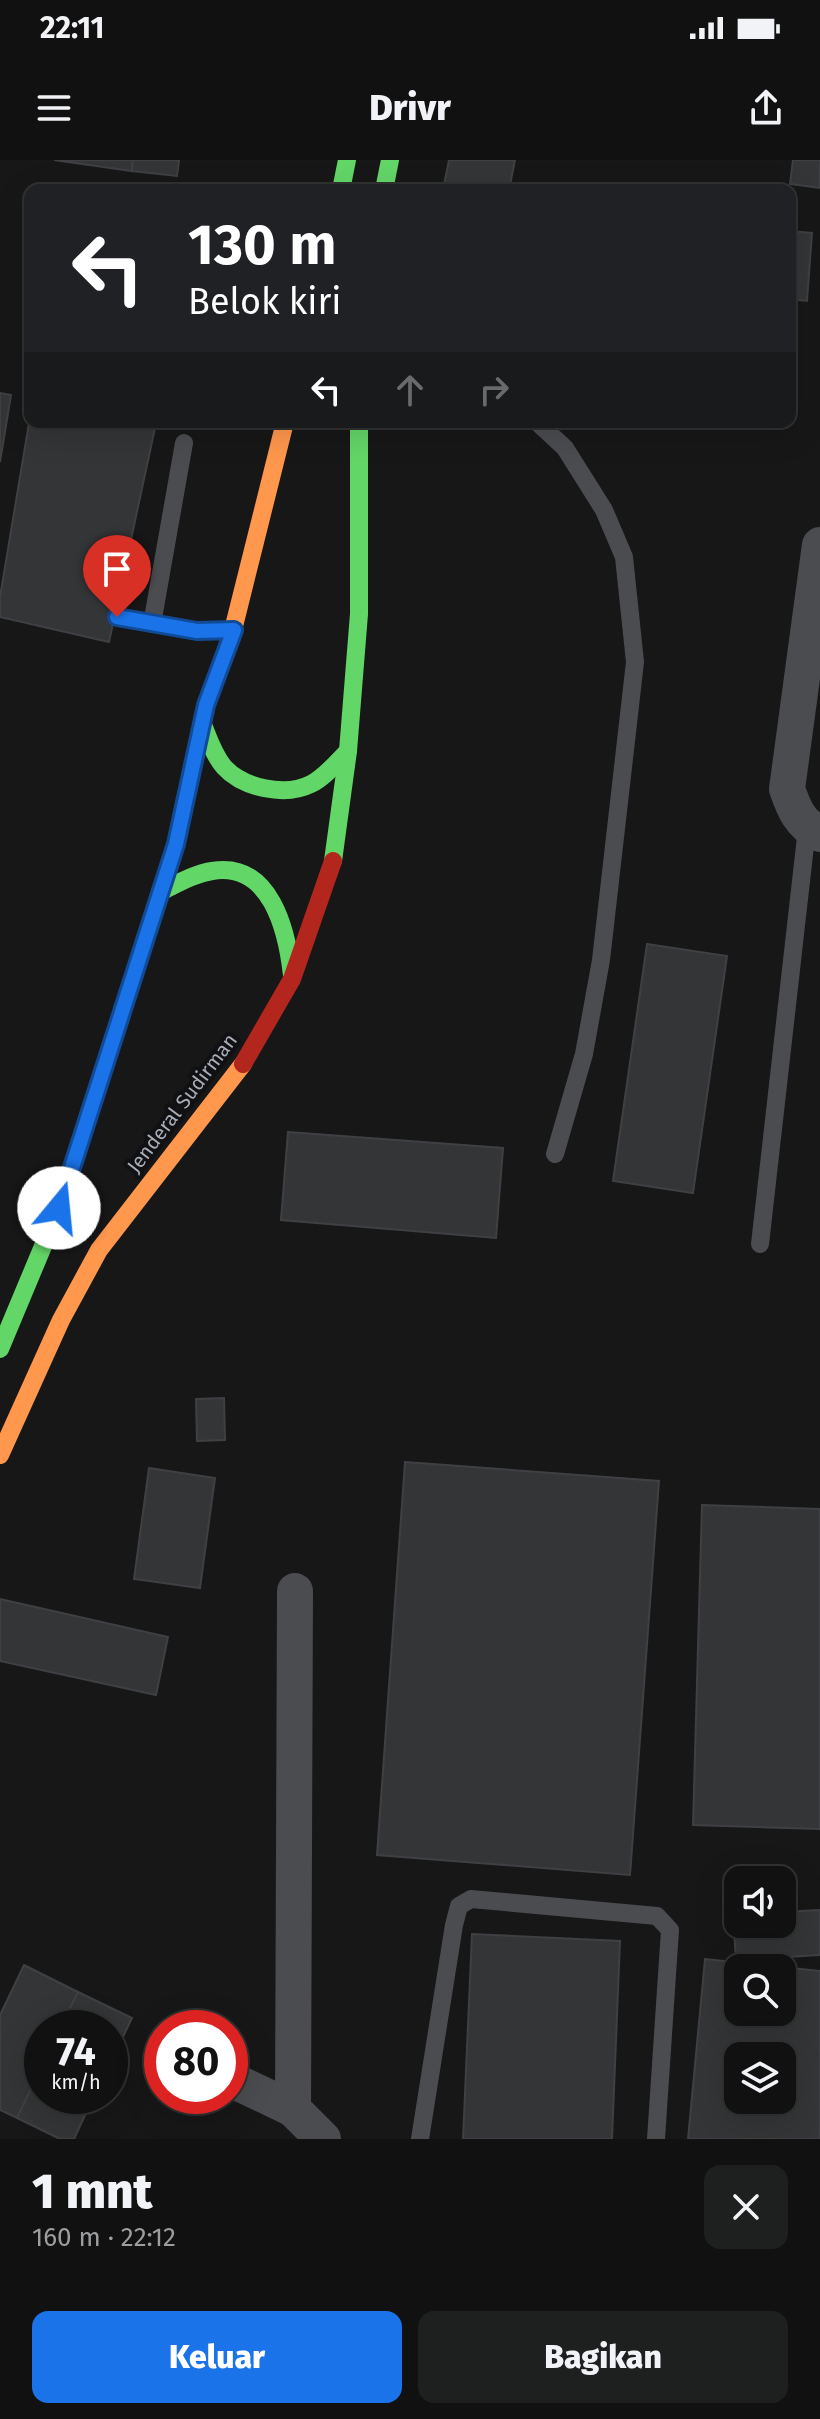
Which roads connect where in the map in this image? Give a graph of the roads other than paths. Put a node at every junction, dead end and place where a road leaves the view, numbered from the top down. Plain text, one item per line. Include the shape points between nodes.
1 (347, 160) edge
2 (390, 160) edge
3 (342, 184) edge
4 (385, 184) edge
5 (284, 428) edge
6 (359, 428) edge
7 (543, 428) edge
8 (184, 443) dead end
9 (820, 545) edge
10 (117, 617) dead end
11 (152, 624) junction
12 (234, 630) junction
13 (202, 722) junction
14 (348, 751) junction
15 (813, 831) edge
16 (160, 892) junction
17 (292, 979) junction
18 (555, 1154) dead end
19 (760, 1244) dead end
20 (6, 1321) edge
21 (0, 1349) edge
22 (0, 1455) edge
23 (295, 1591) dead end
24 (248, 2088) edge
25 (293, 2109) junction
26 (323, 2139) edge
27 (420, 2139) edge
28 (656, 2139) edge

1 - 3 highway
2 - 4 highway
5 - 12 highway
6 - 14 highway, Jenderal Sudirman via 359,614
7 - 18 lane via 565,448 604,510 624,557 635,662 601,960 584,1054
8 - 11 lane
9 - 15 street via 787,789 794,810
10 - 11 lane
11 - 12 lane
12 - 13 highway
13 - 14 highway via 228,771 279,789 309,785
13 - 16 highway via 176,844
14 - 17 highway, Jenderal Sudirman via 333,861
15 - 19 lane
16 - 17 highway via 195,874 219,869 247,875 276,907
16 - 20 highway via 59,1208
17 - 22 highway, Jenderal Sudirman via 236,1076 99,1250
20 - 21 highway
23 - 25 street
24 - 25 street
25 - 26 street
27 - 28 lane via 454,1925 459,1906 471,1899 618,1911 664,1921 670,1930

